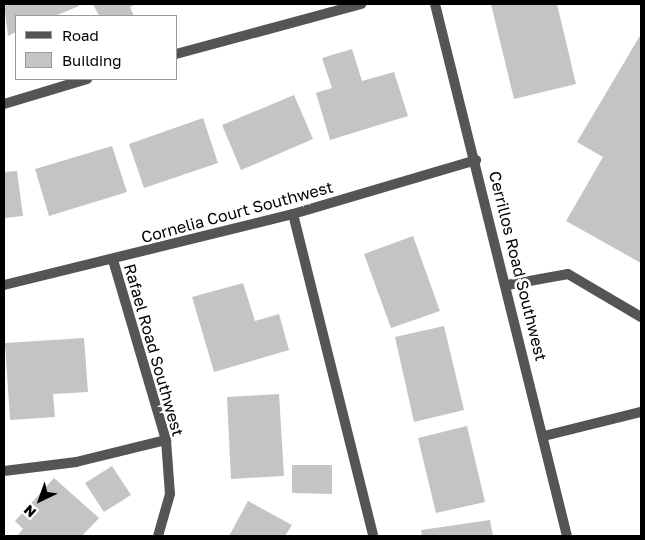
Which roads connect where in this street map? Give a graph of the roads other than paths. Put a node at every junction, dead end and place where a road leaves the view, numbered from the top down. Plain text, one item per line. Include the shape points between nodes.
1 (360, 4) edge
2 (435, 4) edge
3 (178, 53) edge
4 (84, 80) edge
5 (4, 104) edge
6 (476, 160) junction
7 (293, 214) junction
8 (113, 260) junction
9 (4, 285) edge
10 (507, 285) junction
11 (641, 317) edge
12 (641, 412) edge
13 (544, 436) junction
14 (166, 440) junction
15 (4, 471) edge
16 (158, 536) edge
17 (373, 536) edge
18 (567, 536) edge

1 - 3 street
2 - 6 street, Cerrillos Road Southwest
4 - 5 street
6 - 7 street, Cornelia Court Southwest
6 - 10 street, Cerrillos Road Southwest
7 - 8 street, Cornelia Court Southwest
7 - 17 street
8 - 9 street, Cornelia Court Southwest
8 - 14 street, Rafael Road Southwest
10 - 11 street via 568,274
10 - 13 street, Cerrillos Road Southwest
12 - 13 street
13 - 18 street, Cerrillos Road Southwest
14 - 15 street via 76,462
14 - 16 street, Rafael Road Southwest via 170,494

